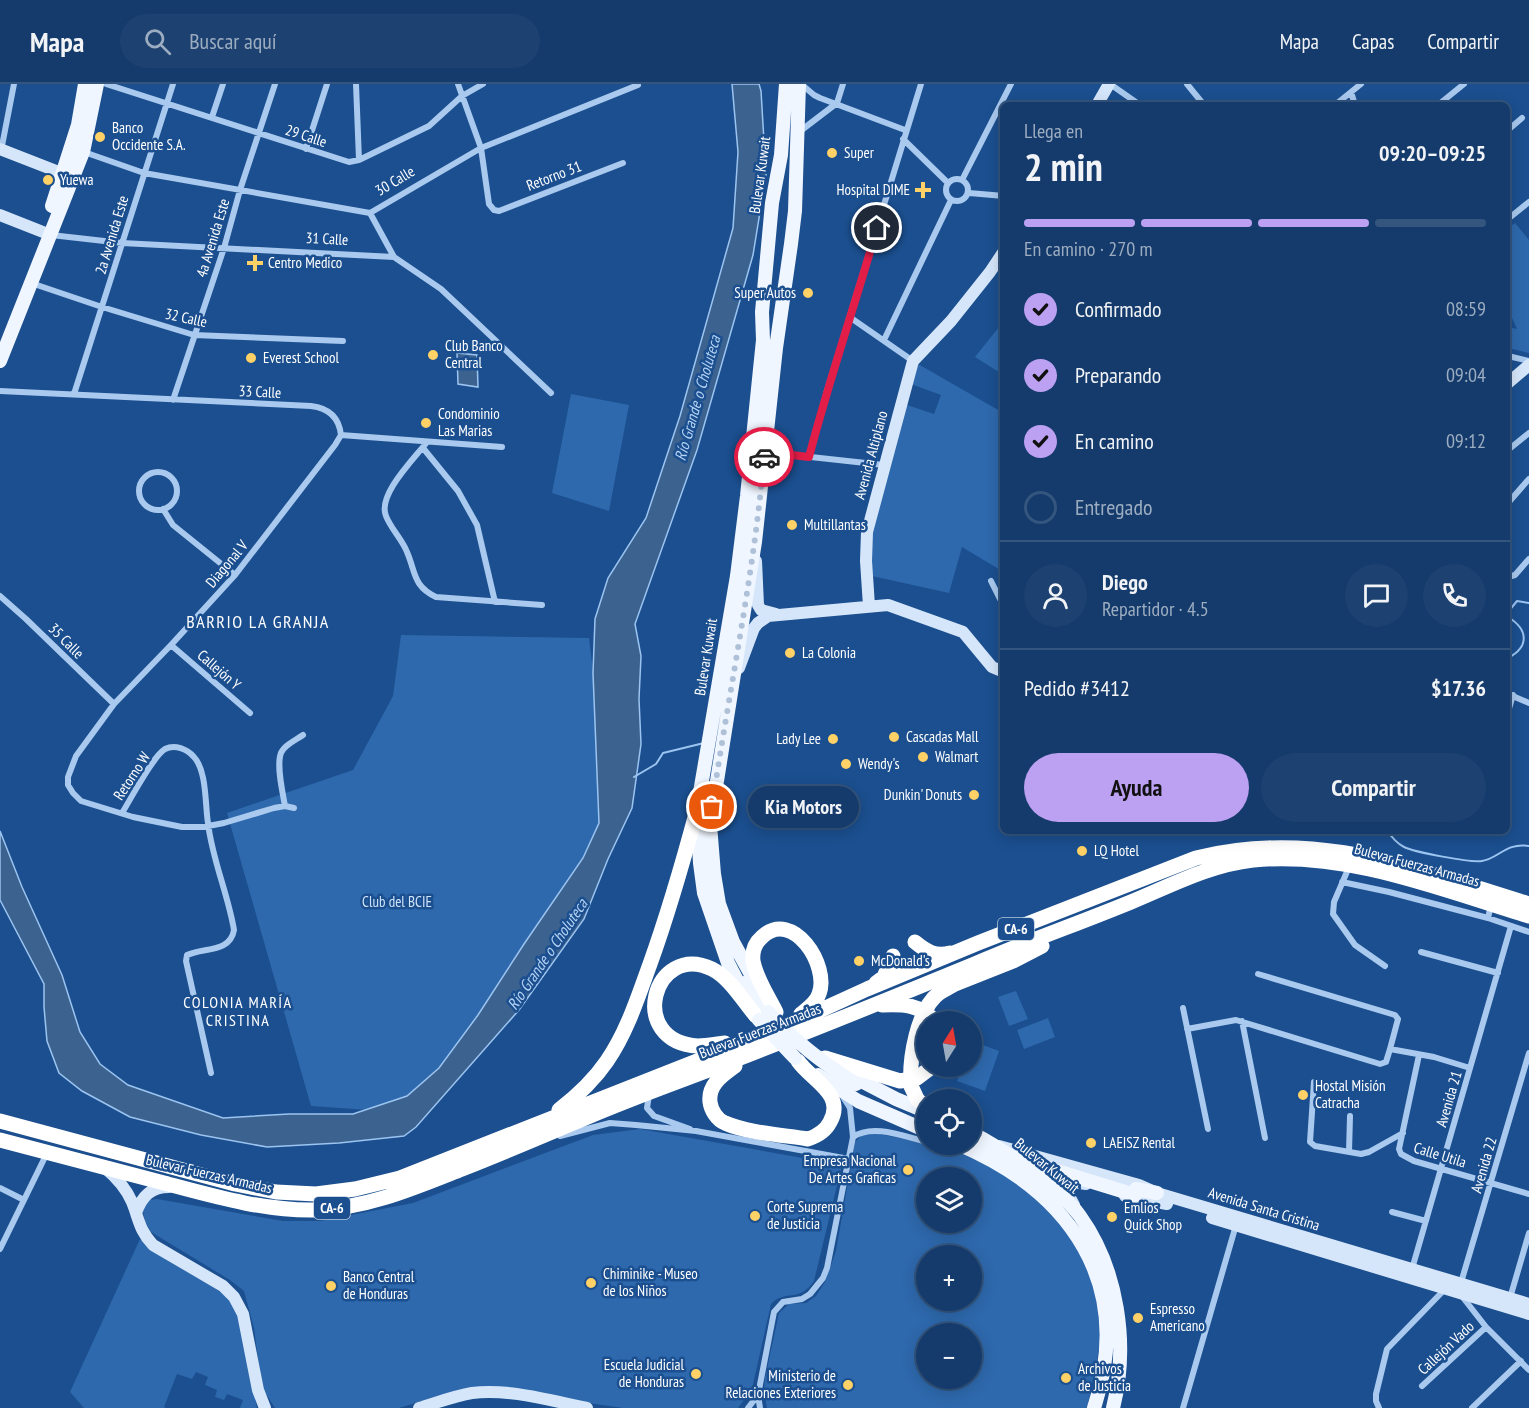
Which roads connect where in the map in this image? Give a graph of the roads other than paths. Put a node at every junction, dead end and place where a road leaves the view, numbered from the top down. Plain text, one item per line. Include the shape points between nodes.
1 (14, 84) edge
2 (86, 84) edge
3 (97, 84) edge
4 (106, 84) edge
5 (173, 84) edge
6 (223, 84) edge
7 (275, 84) edge
8 (327, 84) edge
9 (356, 84) edge
10 (458, 84) edge
11 (483, 84) edge
12 (786, 84) edge
13 (800, 84) edge
14 (843, 84) edge
15 (921, 84) edge
16 (1011, 84) edge
17 (1109, 84) edge
18 (1187, 84) edge
19 (1361, 84) edge
20 (1464, 84) edge
21 (638, 85) edge
22 (1351, 92) junction
23 (462, 96) junction
24 (1002, 102) edge
25 (1099, 102) edge
26 (1136, 102) edge
27 (1202, 102) edge
28 (1339, 102) edge
29 (1354, 102) edge
30 (1442, 102) edge
31 (166, 104) junction
32 (837, 104) junction
33 (1000, 106) edge
34 (212, 117) junction
35 (1522, 118) dead end
36 (1510, 128) edge
37 (905, 130) junction
38 (258, 132) junction
39 (798, 132) junction
40 (903, 139) junction
41 (481, 148) junction
42 (306, 149) junction
43 (0, 150) edge
44 (83, 152) junction
45 (781, 155) junction
46 (359, 160) junction
47 (623, 163) dead end
48 (144, 172) junction
49 (795, 173) junction
50 (64, 174) junction
51 (962, 180) junction
52 (948, 183) junction
53 (240, 190) junction
54 (969, 193) junction
55 (1000, 196) edge
56 (951, 200) junction
57 (1529, 202) edge
58 (370, 213) junction
59 (0, 215) edge
60 (1510, 217) edge
61 (47, 234) junction
62 (122, 243) junction
63 (224, 248) junction
64 (394, 257) junction
65 (1000, 257) edge
66 (31, 283) junction
67 (102, 307) junction
68 (851, 318) junction
69 (194, 335) junction
70 (0, 337) edge
71 (763, 340) junction
72 (884, 340) junction
73 (343, 341) dead end
74 (776, 348) junction
75 (1510, 356) edge
76 (0, 361) edge
77 (913, 361) junction
78 (1529, 361) edge
79 (1529, 365) edge
80 (1510, 381) edge
81 (0, 391) edge
82 (551, 393) dead end
83 (74, 394) junction
84 (173, 400) junction
85 (1529, 433) edge
86 (340, 435) junction
87 (425, 445) junction
88 (502, 447) dead end
89 (1510, 448) edge
90 (765, 452) junction
91 (809, 457) junction
92 (884, 465) junction
93 (1529, 479) edge
94 (1510, 501) edge
95 (163, 509) junction
96 (755, 542) junction
97 (1529, 559) edge
98 (235, 575) junction
99 (1510, 576) edge
100 (991, 580) dead end
101 (0, 597) edge
102 (1000, 599) edge
103 (495, 602) junction
104 (542, 605) dead end
105 (869, 606) junction
106 (776, 614) junction
107 (171, 645) junction
108 (1000, 670) edge
109 (734, 681) junction
110 (1510, 695) edge
111 (1529, 703) edge
112 (114, 704) junction
113 (250, 713) dead end
114 (720, 718) junction
115 (303, 735) dead end
116 (713, 756) junction
117 (285, 806) junction
118 (294, 808) dead end
119 (697, 810) junction
120 (122, 813) junction
121 (208, 826) junction
122 (1350, 865) junction
123 (1393, 875) junction
124 (1342, 882) junction
125 (1389, 892) junction
126 (1529, 904) edge
127 (1490, 912) junction
128 (1529, 916) edge
129 (1073, 924) junction
130 (1511, 926) junction
131 (1529, 932) edge
132 (915, 942) dead end
133 (978, 943) junction
134 (1421, 952) dead end
135 (893, 956) dead end
136 (1385, 966) dead end
137 (1498, 973) junction
138 (1258, 974) dead end
139 (867, 989) junction
140 (873, 1006) junction
141 (1183, 1008) dead end
142 (922, 1011) edge
143 (770, 1017) junction
144 (1242, 1021) junction
145 (1187, 1029) junction
146 (757, 1044) junction
147 (1390, 1049) junction
148 (1529, 1053) edge
149 (820, 1054) junction
150 (1419, 1055) junction
151 (796, 1059) junction
152 (1470, 1068) junction
153 (211, 1073) dead end
154 (919, 1077) edge
155 (1314, 1082) dead end
156 (834, 1086) junction
157 (652, 1092) junction
158 (916, 1094) edge
159 (916, 1104) edge
160 (916, 1114) edge
161 (1350, 1116) dead end
162 (547, 1119) junction
163 (0, 1121) edge
164 (916, 1124) edge
165 (916, 1125) edge
166 (1208, 1129) dead end
167 (696, 1131) junction
168 (1403, 1133) junction
169 (853, 1137) junction
170 (1266, 1138) dead end
171 (982, 1139) edge
172 (0, 1140) edge
173 (916, 1140) edge
174 (991, 1144) junction
175 (522, 1145) junction
176 (982, 1148) edge
177 (982, 1151) edge
178 (48, 1152) junction
179 (1349, 1152) junction
180 (849, 1159) junction
181 (104, 1168) junction
182 (1441, 1169) junction
183 (1491, 1183) junction
184 (0, 1188) edge
185 (185, 1189) junction
186 (1529, 1194) edge
187 (1156, 1197) junction
188 (24, 1200) junction
189 (1392, 1212) dead end
190 (136, 1213) junction
191 (1079, 1214) junction
192 (1426, 1221) junction
193 (1236, 1225) junction
194 (1529, 1233) edge
195 (0, 1249) edge
196 (1527, 1249) edge
197 (1411, 1273) junction
198 (1454, 1286) junction
199 (1491, 1297) junction
200 (1510, 1298) junction
201 (1529, 1304) edge
202 (1529, 1314) edge
203 (1480, 1318) junction
204 (1486, 1327) junction
205 (1521, 1361) junction
206 (1529, 1370) edge
207 (1422, 1386) dead end
208 (758, 1395) junction
209 (1103, 1406) edge
210 (265, 1408) edge
211 (419, 1408) edge
212 (587, 1408) edge
213 (748, 1408) edge
214 (760, 1408) edge
215 (1183, 1408) edge
216 (1379, 1408) edge
217 (1472, 1408) edge

1 - 43 street
2 - 50 main road
3 - 44 main road
4 - 31 street, 29 Calle
5 - 31 street, 2a Avenida Este
6 - 34 street
7 - 38 street, 4a Avenida Este
8 - 42 street
9 - 46 street
10 - 23 street
11 - 23 street
12 - 45 main road, Bulevar Kuwait
13 - 32 street via 814,95
13 - 39 main road, Bulevar Kuwait
14 - 32 street
15 - 37 street
16 - 24 street
17 - 25 street
17 - 26 street
18 - 27 street
19 - 22 street
20 - 30 street
21 - 41 street, 30 Calle
22 - 28 street
22 - 29 street
23 - 41 street
23 - 46 street via 429,126
31 - 34 street, 29 Calle
31 - 48 street, 2a Avenida Este
32 - 37 street
32 - 39 street
33 - 51 street
34 - 38 street, 29 Calle
35 - 36 street
37 - 40 street
38 - 42 street, 29 Calle
38 - 53 street, 4a Avenida Este
39 - 49 main road, Bulevar Kuwait
40 - 52 street
40 - 68 street
41 - 47 street, Retorno 31 via 489,204 499,211
41 - 58 street, 30 Calle
42 - 46 street, 29 Calle via 349,162
43 - 50 street
44 - 48 street, 30 Calle
44 - 61 main road
45 - 49 main road via 774,231 777,238 786,236
45 - 71 main road, Bulevar Kuwait via 772,202
48 - 53 street, 30 Calle
48 - 62 street, 2a Avenida Este
49 - 74 main road, Bulevar Kuwait via 792,244
50 - 61 main road
51 - 52 street
51 - 54 street
52 - 56 street via 946,194
53 - 58 street, 30 Calle
53 - 63 street, 4a Avenida Este
54 - 55 street
54 - 56 street via 964,200
56 - 72 street
57 - 60 street
58 - 64 street
59 - 61 street, 31 Calle
61 - 62 street, 31 Calle
61 - 66 main road
61 - 70 main road
62 - 63 street, 31 Calle
62 - 67 street, 2a Avenida Este
63 - 64 street, 31 Calle
63 - 69 street, 4a Avenida Este
64 - 82 street via 441,289
65 - 77 street, Avenida Altiplano via 951,321
66 - 67 street, 32 Calle
66 - 76 main road
67 - 69 street, 32 Calle
67 - 83 street, 2a Avenida Este
68 - 72 street
68 - 91 street
69 - 73 street, 32 Calle
69 - 84 street, 4a Avenida Este
71 - 74 main road via 772,258 778,251 784,256
71 - 114 main road, Bulevar Kuwait
72 - 77 street
74 - 90 main road, Bulevar Kuwait
75 - 78 street
77 - 92 street, Avenida Altiplano
79 - 80 street
81 - 83 street, 33 Calle
83 - 84 street, 33 Calle
84 - 86 street, 33 Calle via 318,407 339,423
85 - 89 street
86 - 87 street
86 - 98 street, Diagonal V
87 - 88 street
87 - 103 street via 477,525
87 - 103 street via 388,491 385,515 400,537 424,591 436,597
90 - 91 street
90 - 96 main road, Bulevar Kuwait
91 - 92 street
92 - 105 street, Avenida Altiplano via 867,532
93 - 94 street
95 - 95 street via 173,503 176,486 164,473 152,473 142,481 139,493 145,505
95 - 98 street via 173,525
96 - 106 street via 758,605 761,610
96 - 109 main road, Bulevar Kuwait
97 - 99 street
98 - 107 street, Diagonal V
100 - 102 street
101 - 112 street, 35 Calle
103 - 104 street
105 - 106 street
105 - 108 street via 888,605 955,627 969,637 992,667
106 - 109 street via 754,628
107 - 112 street, Diagonal V
107 - 113 street, Callejón Y
109 - 114 main road, Bulevar Kuwait
110 - 111 street
112 - 120 street, Diagonal V via 76,756 68,785 81,801
114 - 116 main road, Bulevar Kuwait
115 - 117 street via 281,754
116 - 119 main road, Bulevar Kuwait
116 - 143 main road, Bulevar Kuwait via 711,835 719,904 737,962
117 - 118 street
117 - 121 street
119 - 143 main road, Bulevar Kuwait via 704,893 728,963
119 - 162 highway via 663,927 622,1034 589,1084
120 - 121 street via 182,827
120 - 121 street, Retorno W via 164,750 182,748 195,757 200,768
121 - 153 street via 234,930 229,943 193,952 186,961
122 - 123 highway, Bulevar Fuerzas Armadas / CA-6
122 - 124 street
122 - 129 highway, Bulevar Fuerzas Armadas / CA-6 via 1291,859 1215,867
123 - 125 street
123 - 127 highway, Bulevar Fuerzas Armadas / CA-6
124 - 125 street
124 - 136 street via 1333,914 1355,945
125 - 127 street
126 - 133 highway, Bulevar Fuerzas Armadas / CA-6 via 1359,854 1329,849 1253,847 1196,858
127 - 128 highway, Bulevar Fuerzas Armadas / CA-6
127 - 130 street
129 - 140 highway, Bulevar Fuerzas Armadas / CA-6
129 - 158 highway, bridge via 1056,939 933,998 922,1015 910,1071
130 - 131 street
130 - 137 street, Avenida 21
132 - 133 highway via 939,955
133 - 139 highway, Bulevar Fuerzas Armadas / CA-6
134 - 137 street
135 - 139 highway via 884,978
137 - 152 street, Avenida 21
138 - 147 street via 1395,1015 1398,1019
139 - 143 highway, Bulevar Fuerzas Armadas / CA-6
140 - 142 highway via 911,1006
140 - 146 highway, Bulevar Fuerzas Armadas / CA-6
141 - 145 street
143 - 143 highway via 755,968 754,950 764,935 781,929 804,940 817,962 822,982 817,1000
143 - 146 highway, Bulevar Fuerzas Armadas / CA-6
143 - 146 highway via 721,974 696,964 671,971 656,991 655,1016 669,1036 688,1044
143 - 149 main road, Bulevar Kuwait
143 - 151 main road, Bulevar Kuwait, bridge via 780,1045
143 - 160 main road, bridge via 814,1056 855,1084
144 - 145 street
144 - 147 street via 1380,1064 1386,1062
144 - 170 street
145 - 166 street
146 - 151 highway via 712,1087 711,1108 725,1123 808,1139 823,1132 832,1118 834,1101
146 - 157 highway, Bulevar Fuerzas Armadas / CA-6
146 - 162 highway, Bulevar Fuerzas Armadas / CA-6
147 - 150 street
148 - 183 street, Avenida 22
149 - 154 highway via 900,1081
149 - 159 main road, Bulevar Kuwait via 858,1080
150 - 152 street
150 - 168 street
151 - 156 main road, Bulevar Kuwait
152 - 182 street, Avenida 21
155 - 179 street via 1311,1142
156 - 164 main road
156 - 165 main road, Bulevar Kuwait via 858,1101
156 - 169 street via 850,1108
157 - 167 street via 647,1101 651,1114
157 - 175 highway, Bulevar Fuerzas Armadas / CA-6
161 - 179 street
162 - 163 highway, Bulevar Fuerzas Armadas / CA-6 via 400,1178 316,1194 235,1184
167 - 175 street via 610,1123
167 - 180 street
168 - 179 street via 1369,1152
168 - 182 street, Calle Utila via 1399,1149 1404,1157
169 - 173 street via 870,1130
169 - 180 street
171 - 174 main road, Bulevar Kuwait
172 - 178 highway, Bulevar Fuerzas Armadas / CA-6
174 - 187 street, Avenida Santa Cristina via 1139,1185
174 - 191 main road, Bulevar Kuwait via 1050,1186
175 - 185 highway, Bulevar Fuerzas Armadas / CA-6 via 400,1194 338,1208 273,1208
176 - 187 main road
177 - 209 main road, Bulevar Kuwait via 1044,1197 1087,1253 1103,1299
178 - 181 highway, Bulevar Fuerzas Armadas / CA-6
178 - 188 street
180 - 208 street via 823,1278 810,1294 783,1302 776,1309
181 - 185 highway, Bulevar Fuerzas Armadas / CA-6
181 - 190 street via 124,1187
182 - 183 street, Calle Utila
182 - 192 street, Avenida 21
183 - 186 street, Calle Utila
183 - 198 street, Avenida 22
184 - 188 street
185 - 190 street via 151,1190 144,1195
187 - 191 street, Avenida Santa Cristina via 1136,1200 1071,1182 1066,1190
187 - 193 street, Avenida Santa Cristina
187 - 197 street, Avenida Santa Cristina
188 - 195 street
189 - 192 street
190 - 210 street via 141,1230 153,1245 234,1297 243,1314
191 - 209 main road, Bulevar Kuwait via 1095,1240 1114,1289 1119,1331 1118,1386
192 - 197 street, Avenida 21
193 - 197 street, Avenida Santa Cristina
193 - 215 street
194 - 196 street
196 - 200 street
197 - 198 street, Avenida Santa Cristina
198 - 199 street, Avenida Santa Cristina
198 - 203 street
198 - 216 street via 1387,1349 1376,1394
199 - 200 street, Avenida Santa Cristina
199 - 202 street, Avenida Santa Cristina
199 - 203 street via 1480,1307
200 - 201 street, Avenida Santa Cristina
203 - 204 street
204 - 205 street
204 - 207 street, Callejón Vado
205 - 206 street
205 - 217 street
208 - 213 street
208 - 214 street
211 - 212 street via 482,1392

